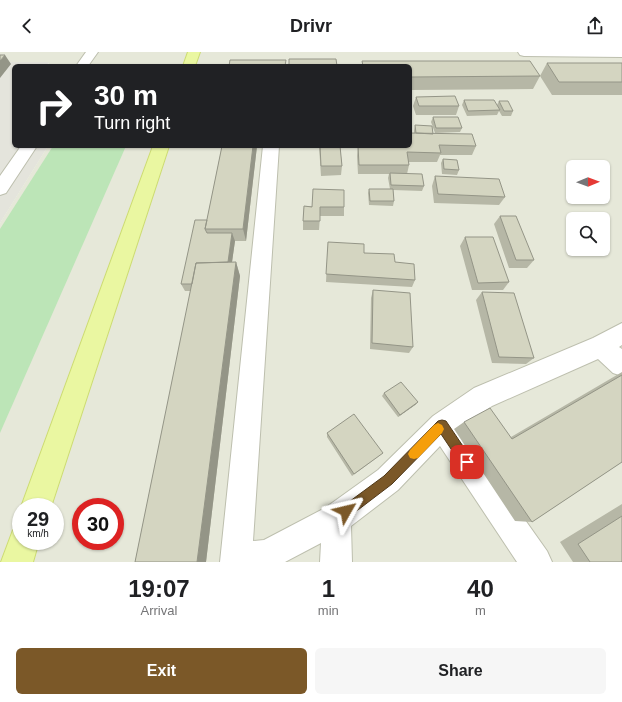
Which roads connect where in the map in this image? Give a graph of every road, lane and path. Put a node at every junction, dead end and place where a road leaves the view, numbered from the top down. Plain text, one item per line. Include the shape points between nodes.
1 (92, 52) edge
2 (194, 52) edge
3 (524, 52) edge
4 (622, 53) edge
5 (83, 64) edge
6 (190, 64) edge
7 (28, 148) edge
8 (160, 148) edge
9 (271, 148) edge
10 (0, 189) edge
11 (622, 333) edge
12 (601, 346) junction
13 (622, 365) edge
14 (442, 425) junction
15 (39, 498) edge
16 (336, 519) junction
17 (21, 550) edge
18 (236, 560) edge
19 (17, 562) edge
20 (336, 562) edge
21 (536, 562) edge

1 - 5 street
2 - 6 main road
3 - 4 street
7 - 10 street
8 - 15 main road
9 - 18 street
11 - 12 street
12 - 13 street
12 - 14 street via 483,396
14 - 16 street via 388,480
14 - 21 street
16 - 18 street via 266,555
16 - 20 street
17 - 19 main road

